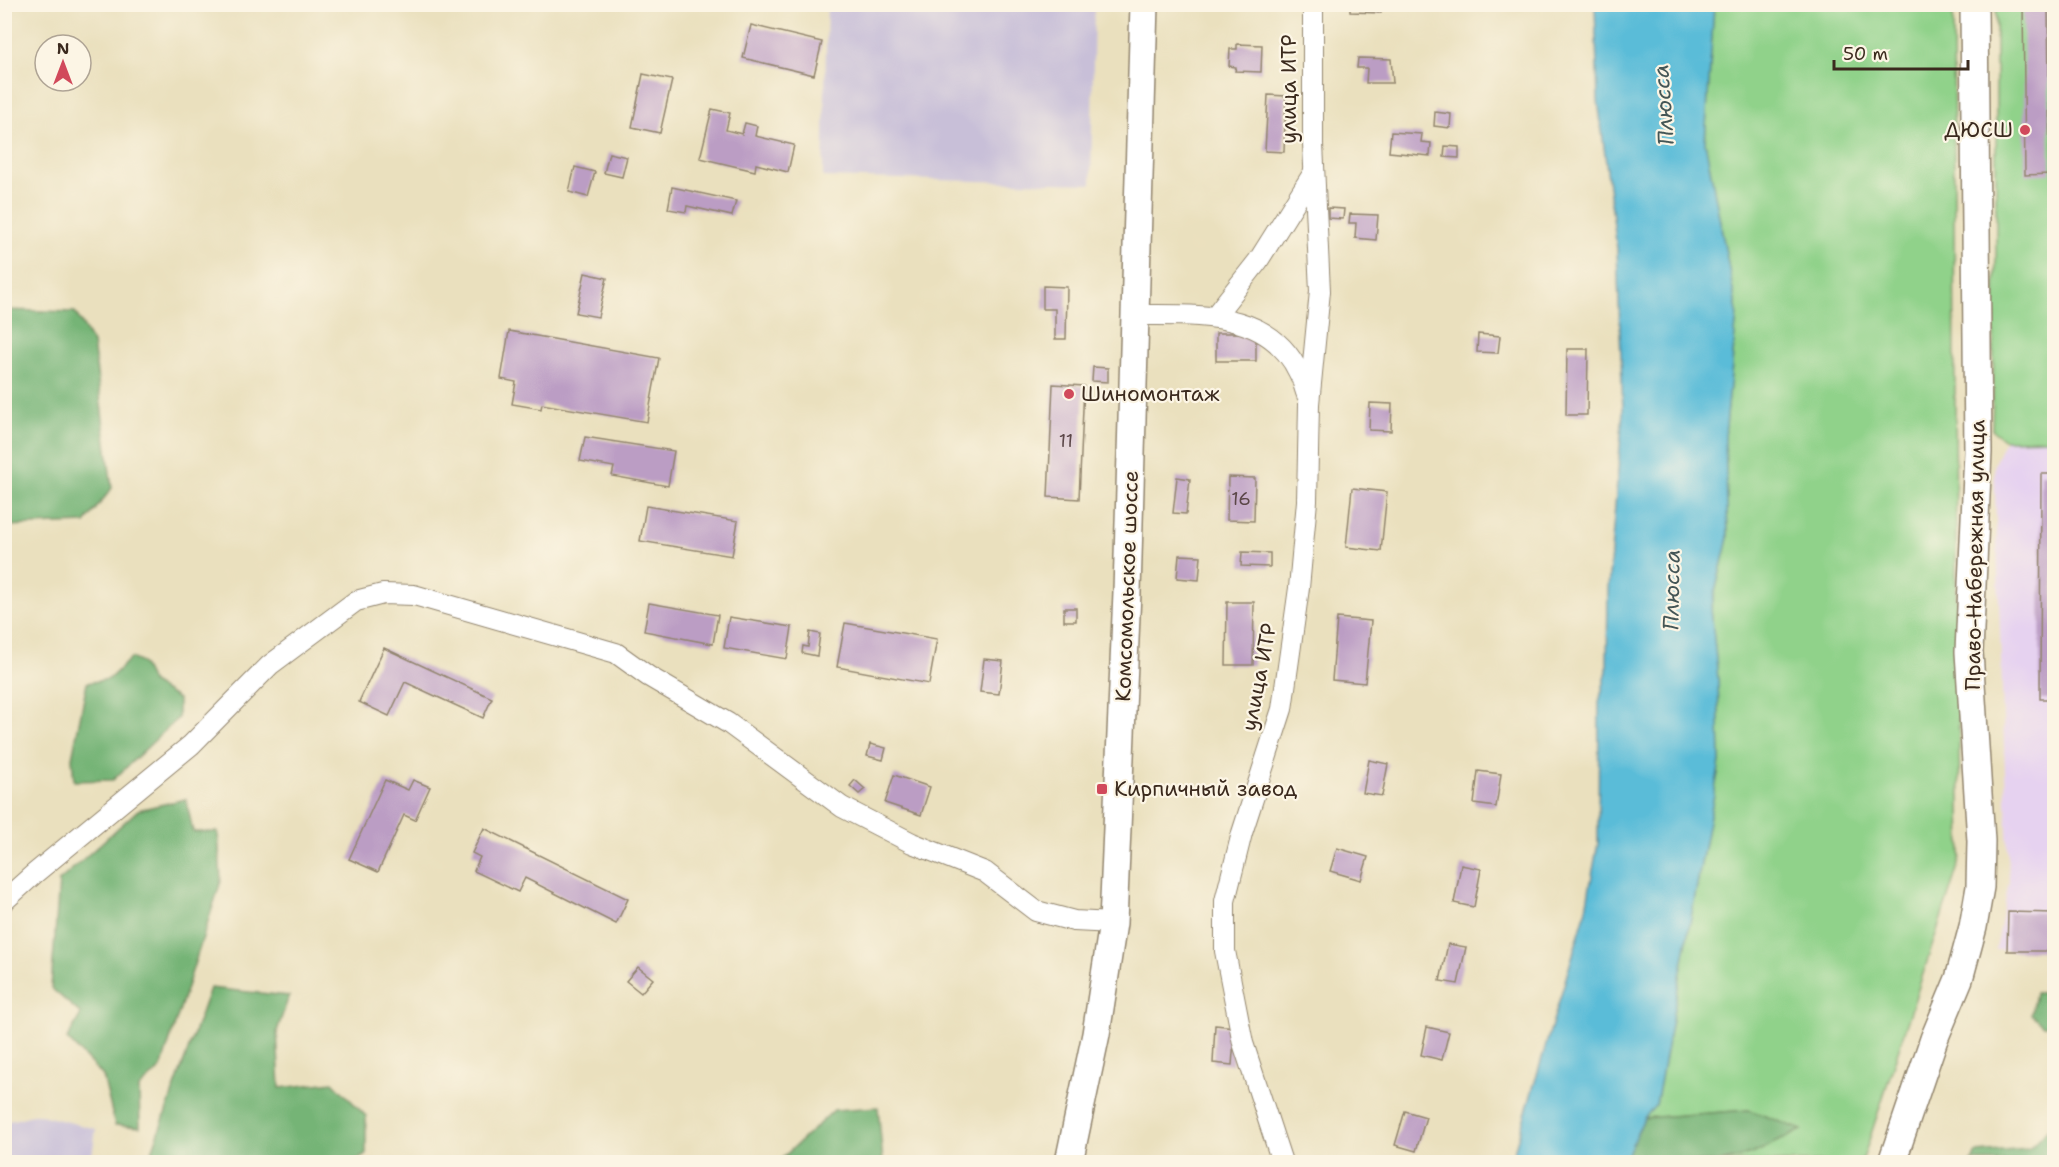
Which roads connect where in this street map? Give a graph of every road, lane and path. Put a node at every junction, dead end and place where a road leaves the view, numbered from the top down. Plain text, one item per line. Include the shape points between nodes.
1 (1144, 4) edge
2 (1313, 4) edge
3 (1974, 4) edge
4 (1314, 172) junction
5 (1136, 315) junction
6 (1211, 317) junction
7 (1309, 404) junction
8 (4, 901) edge
9 (1113, 923) junction
10 (1068, 1162) edge
11 (1282, 1162) edge
12 (1892, 1162) edge

1 - 5 street, Комсомольское шоссе
2 - 4 street, улица ИТР
3 - 12 street, Право-Набережная улица via 1978,452 1969,652 1981,841 1980,887 1959,979
4 - 6 street, улица ИТР via 1258,261
4 - 7 street, улица ИТР via 1320,291
5 - 6 street
5 - 9 street, Комсомольское шоссе
6 - 7 street, улица ИТР via 1239,321 1260,330 1282,348 1299,373
7 - 11 street, улица ИТР via 1307,501 1282,709 1242,833 1225,901 1226,951 1243,1043
8 - 9 street via 191,745 270,665 356,602 383,594 414,595 616,653 728,723 842,807 912,843 986,872 1036,911 1074,921
9 - 10 street, Комсомольское шоссе via 1096,1034

